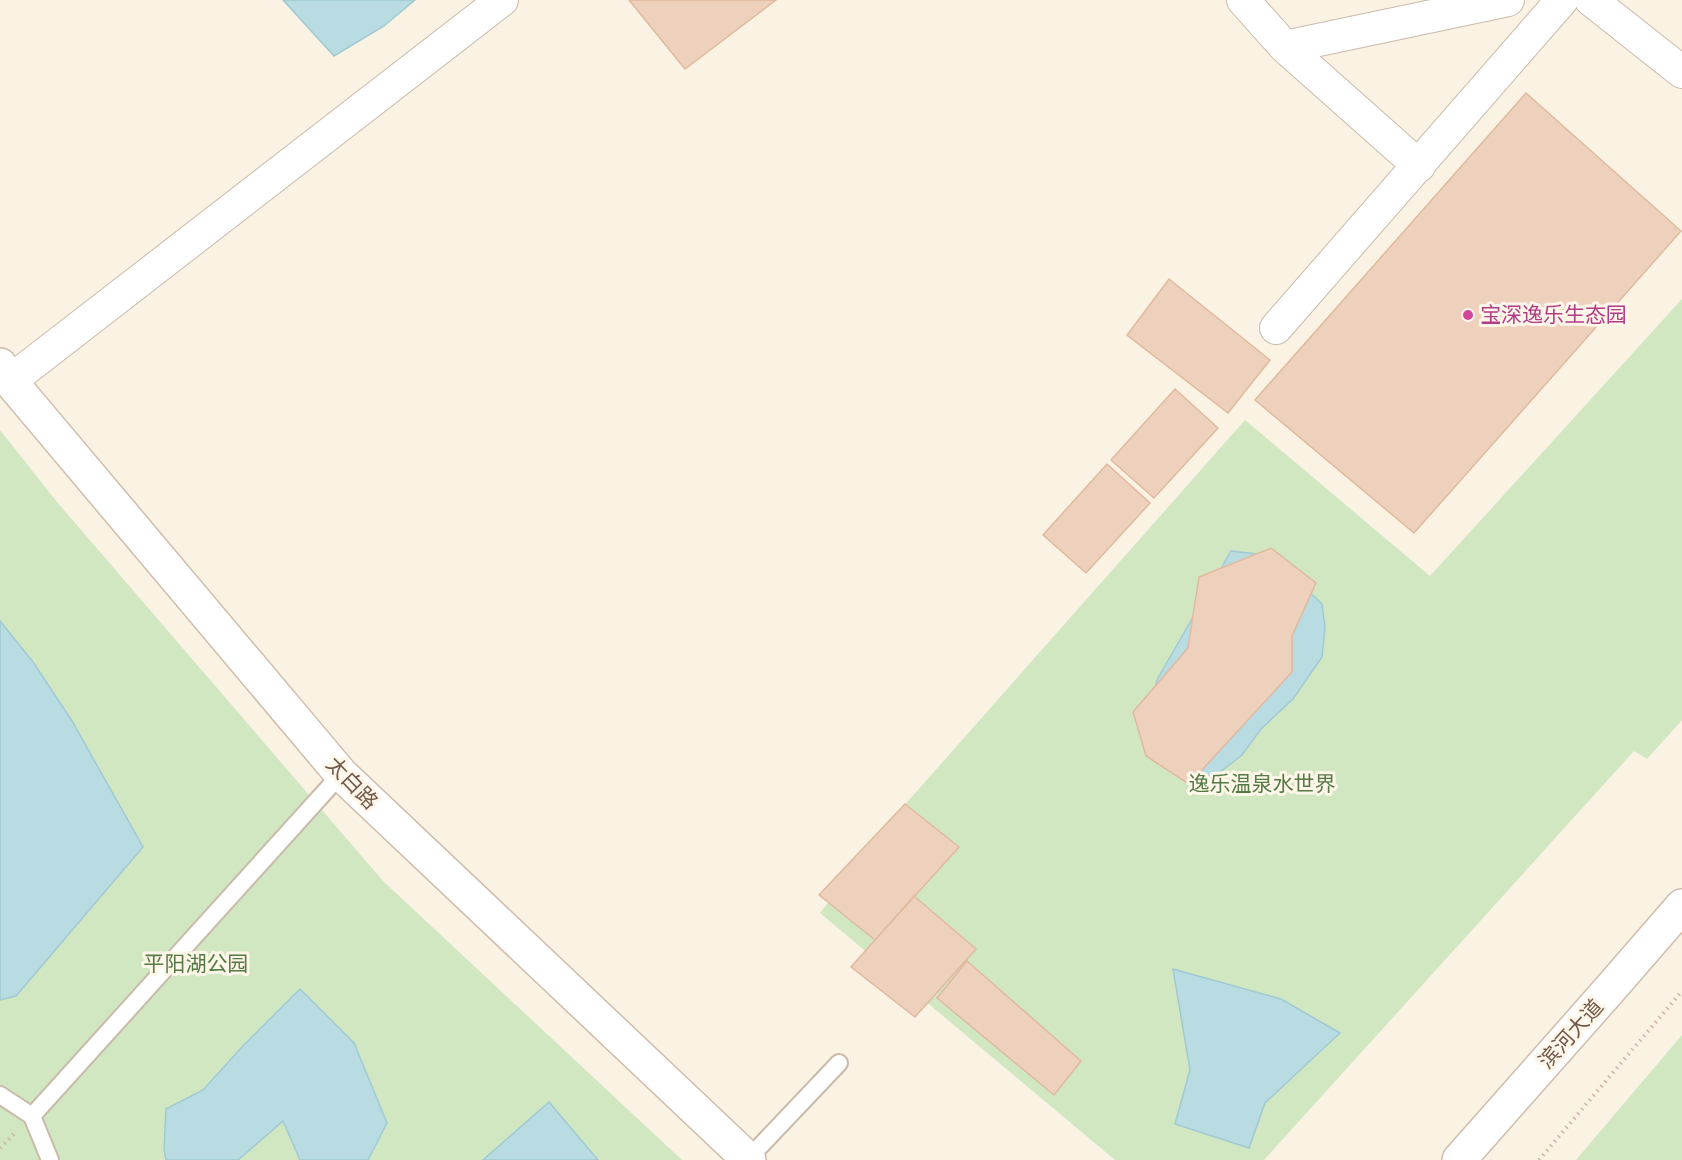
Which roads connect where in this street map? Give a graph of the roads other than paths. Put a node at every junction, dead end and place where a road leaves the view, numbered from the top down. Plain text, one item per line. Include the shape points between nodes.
1 (502, 0) edge
2 (1243, 0) edge
3 (1508, 0) edge
4 (1562, 0) edge
5 (1591, 0) edge
6 (1285, 46) junction
7 (1682, 72) edge
8 (1419, 166) junction
9 (1276, 328) dead end
10 (5, 373) edge
11 (341, 774) junction
12 (1682, 906) edge
13 (838, 1063) dead end
14 (0, 1095) edge
15 (32, 1116) junction
16 (50, 1160) edge
17 (748, 1160) edge
18 (1458, 1160) edge

1 - 10 street
2 - 6 street
3 - 6 street
4 - 8 street
5 - 7 street
6 - 8 street
8 - 9 street
10 - 11 main road, 太白路
11 - 15 lane
11 - 17 main road, 太白路
12 - 18 main road, 滨河大道
13 - 17 lane
14 - 15 lane
15 - 16 lane

